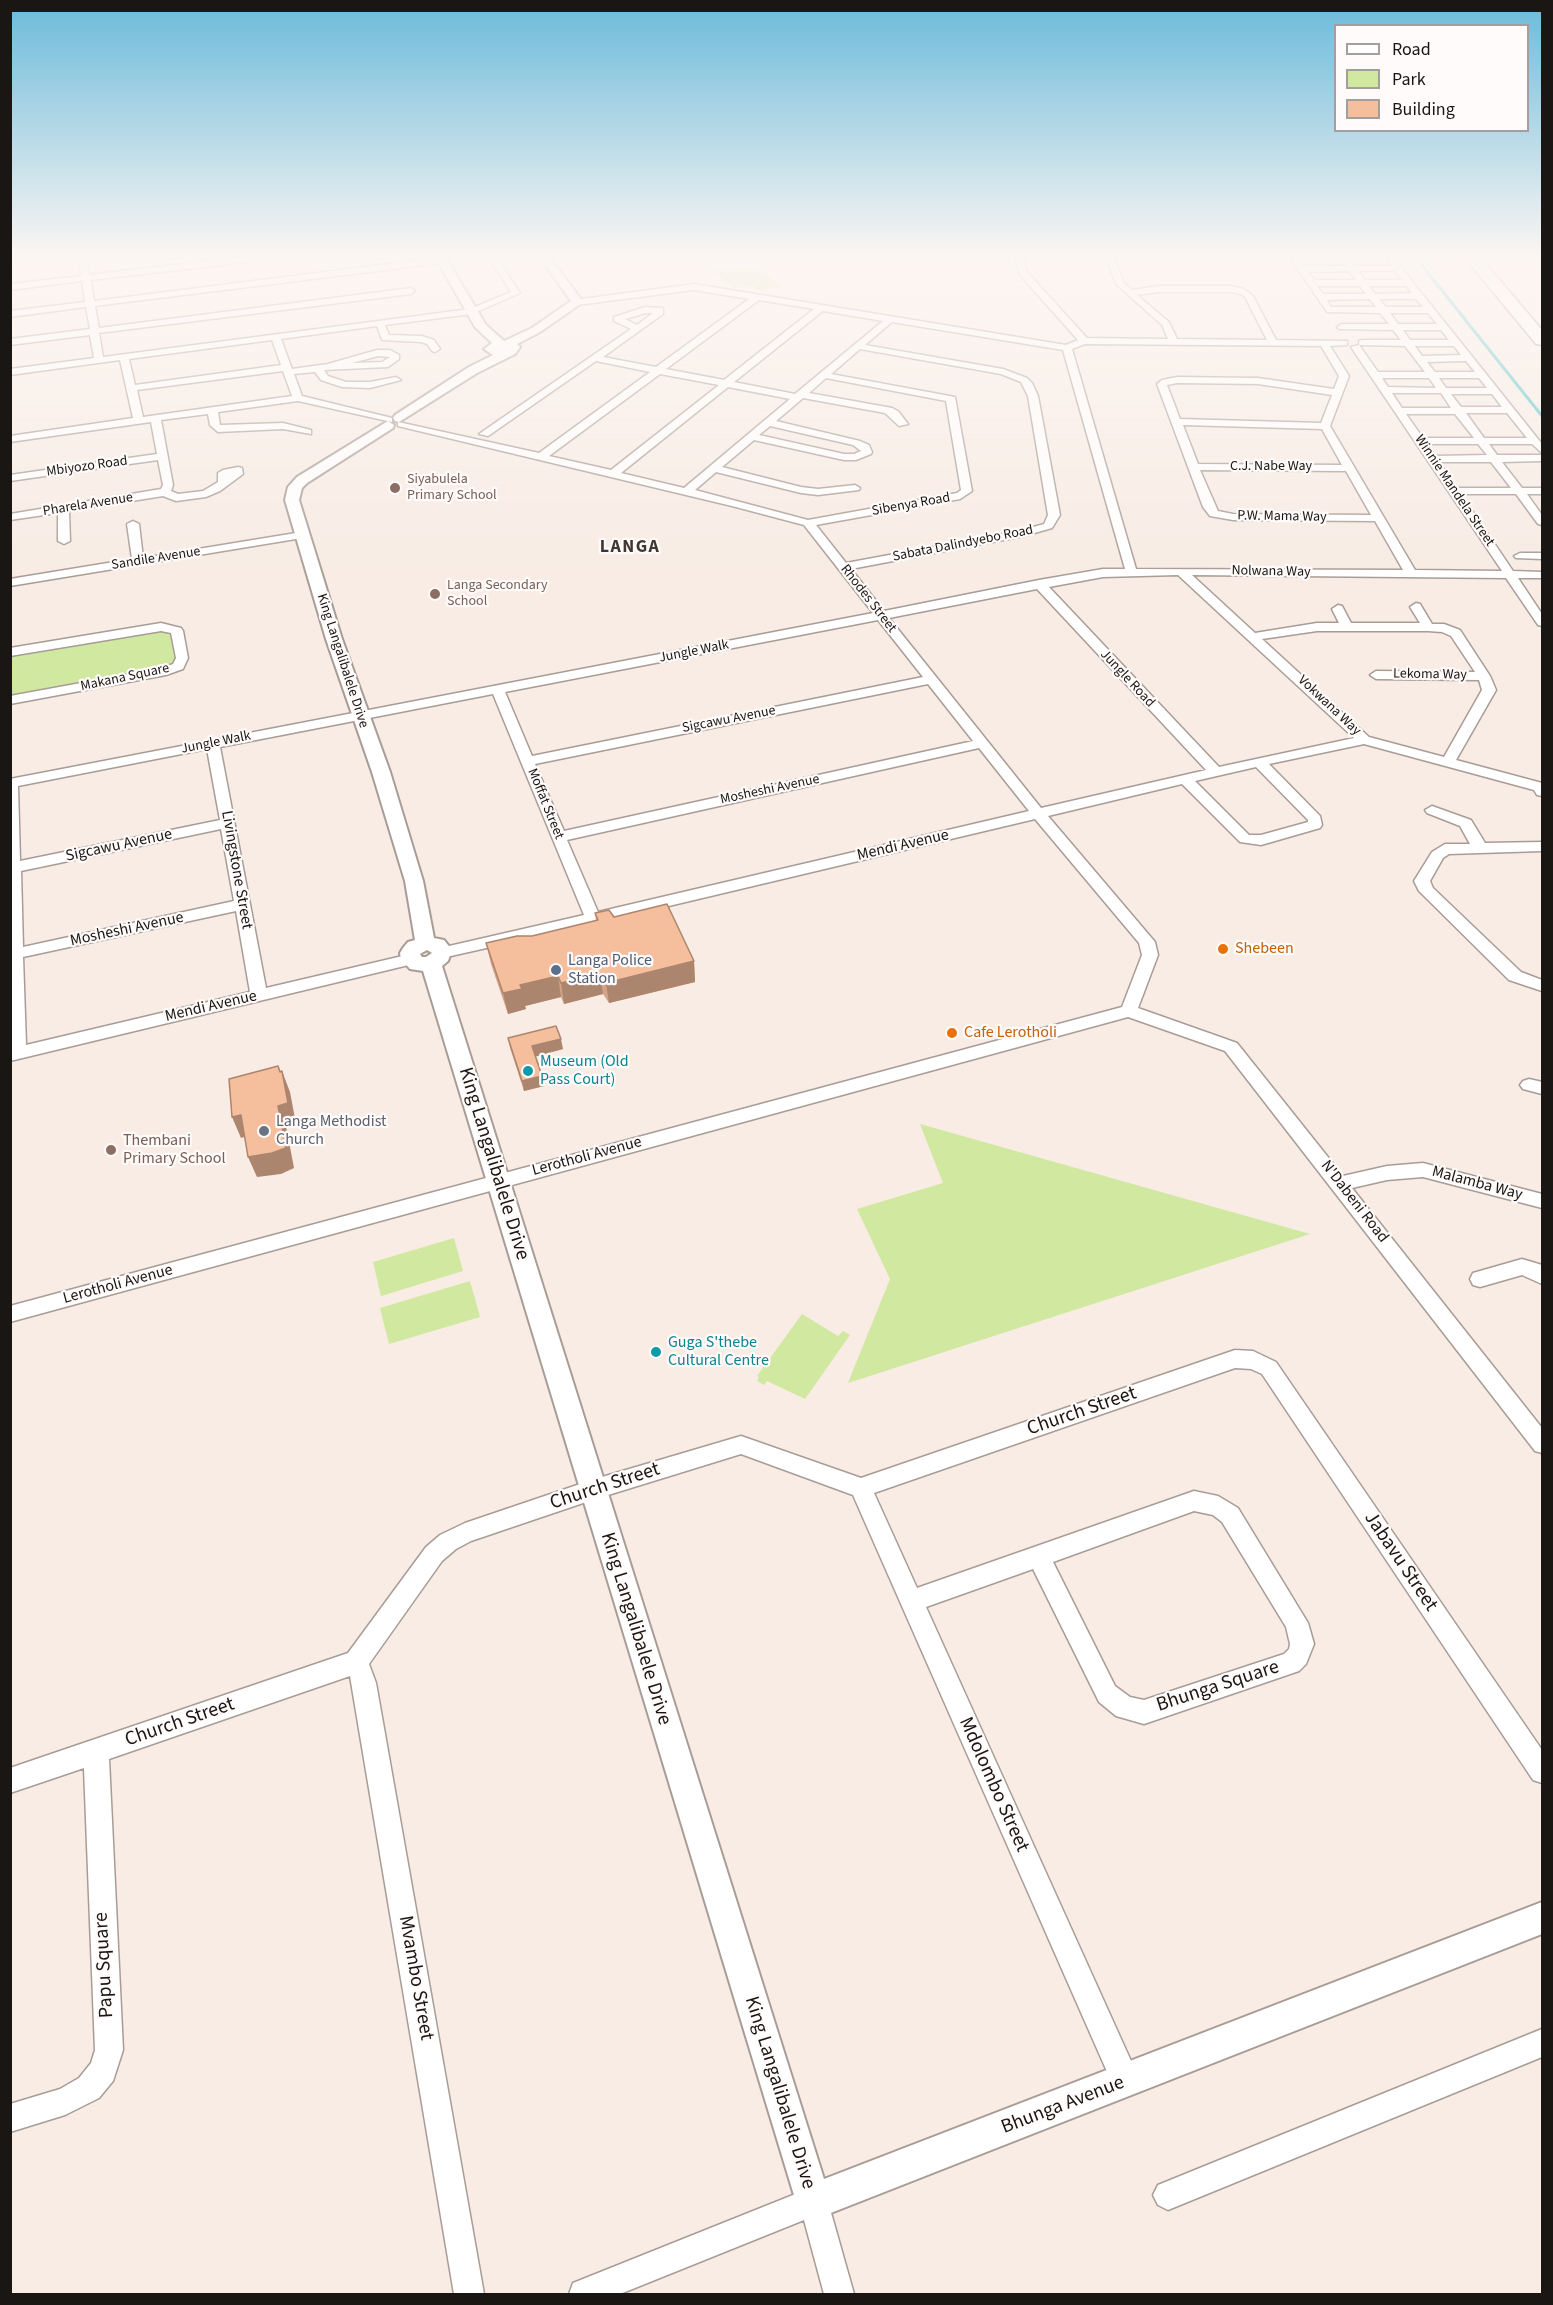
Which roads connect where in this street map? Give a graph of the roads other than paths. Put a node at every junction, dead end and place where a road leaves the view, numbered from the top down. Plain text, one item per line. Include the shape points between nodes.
1 (58, 366) edge
2 (126, 366) edge
3 (288, 366) edge
4 (334, 366) edge
5 (367, 366) edge
6 (479, 366) edge
7 (584, 366) edge
8 (634, 366) edge
9 (663, 366) edge
10 (750, 366) edge
11 (834, 366) edge
12 (967, 366) edge
13 (1072, 366) edge
14 (1339, 366) edge
15 (1369, 366) edge
16 (1439, 366) edge
17 (1475, 366) edge
18 (329, 367) junction
19 (1426, 367) junction
20 (318, 368) junction
21 (289, 369) junction
22 (657, 370) junction
23 (1372, 371) junction
24 (10, 372) edge
25 (823, 375) junction
26 (1483, 375) junction
27 (396, 380) dead end
28 (727, 384) junction
29 (133, 388) junction
30 (1385, 390) junction
31 (1444, 391) junction
32 (1495, 391) junction
33 (1338, 393) junction
34 (798, 395) junction
35 (298, 398) junction
36 (213, 410) junction
37 (1511, 410) junction
38 (1399, 411) junction
39 (1459, 411) junction
40 (156, 419) junction
41 (140, 421) junction
42 (394, 422) junction
43 (766, 422) junction
44 (1177, 422) junction
45 (903, 424) dead end
46 (1325, 426) junction
47 (1474, 431) junction
48 (1528, 431) junction
49 (307, 432) dead end
50 (1413, 432) junction
51 (484, 434) dead end
52 (750, 436) junction
53 (10, 439) edge
54 (1419, 441) junction
55 (1482, 441) junction
56 (1539, 445) edge
57 (163, 456) junction
58 (541, 457) junction
59 (1542, 458) edge
60 (1432, 459) junction
61 (1495, 459) junction
62 (1194, 467) junction
63 (713, 468) junction
64 (1348, 468) junction
65 (1438, 469) junction
66 (1503, 469) junction
67 (1542, 469) edge
68 (613, 474) junction
69 (10, 478) edge
70 (224, 484) dead end
71 (855, 488) dead end
72 (1542, 490) edge
73 (687, 491) junction
74 (1453, 491) junction
75 (1519, 491) junction
76 (165, 492) junction
77 (63, 509) junction
78 (10, 517) edge
79 (1379, 518) junction
80 (1542, 522) edge
81 (808, 523) junction
82 (133, 524) dead end
83 (302, 535) junction
84 (64, 541) dead end
85 (1520, 556) dead end
86 (1542, 556) edge
87 (138, 562) junction
88 (843, 567) junction
89 (1131, 571) junction
90 (1181, 571) junction
91 (1411, 574) junction
92 (1542, 575) edge
93 (1511, 576) junction
94 (10, 583) edge
95 (1039, 584) junction
96 (1416, 608) dead end
97 (1338, 609) dead end
98 (881, 615) junction
99 (1542, 622) edge
100 (1347, 627) junction
101 (1428, 627) junction
102 (1254, 637) junction
103 (10, 652) edge
104 (1376, 675) dead end
105 (1484, 676) junction
106 (932, 679) junction
107 (497, 689) junction
108 (10, 700) edge
109 (360, 716) junction
110 (1364, 740) junction
111 (981, 743) junction
112 (213, 744) junction
113 (527, 761) junction
114 (1449, 761) junction
115 (1259, 762) junction
116 (1216, 772) junction
117 (1185, 779) junction
118 (11, 783) edge
119 (1541, 788) edge
120 (1432, 810) dead end
121 (1039, 815) junction
122 (228, 823) junction
123 (558, 837) junction
124 (1479, 846) junction
125 (1542, 846) edge
126 (12, 868) edge
127 (243, 904) junction
128 (593, 919) junction
129 (13, 955) edge
130 (427, 955) junction
131 (1542, 986) edge
132 (259, 996) junction
133 (1129, 1011) junction
134 (14, 1054) edge
135 (499, 1181) junction
136 (1341, 1184) junction
137 (1542, 1201) edge
138 (1542, 1276) edge
139 (1480, 1279) dead end
140 (10, 1314) edge
141 (1253, 1360) joint
142 (1542, 1444) edge
143 (861, 1488) junction
144 (592, 1490) junction
145 (1039, 1557) junction
146 (911, 1601) junction
147 (356, 1662) junction
148 (96, 1752) junction
149 (1542, 1771) edge
150 (10, 1781) edge
151 (1542, 1918) edge
152 (1542, 2043) edge
153 (1126, 2082) junction
154 (10, 2118) edge
155 (1168, 2195) dead end
156 (813, 2202) junction
157 (469, 2295) edge
158 (584, 2295) edge
159 (839, 2295) edge

1 - 24 street
2 - 29 street
3 - 21 street
4 - 18 street
5 - 18 street
6 - 42 street, King Langalibalele Drive
7 - 51 street
8 - 22 street
9 - 22 street
10 - 28 street
11 - 25 street
12 - 88 street, Sabata Dalindyebo Road via 1003,372 1029,385 1054,515 1048,526
13 - 89 street
14 - 33 street via 1343,381
15 - 23 street, Winnie Mandela Street
16 - 19 street
17 - 26 street
18 - 20 street
19 - 23 street
19 - 26 street
19 - 31 street
20 - 21 street
20 - 27 street via 324,378 345,385
21 - 29 street
21 - 35 street
22 - 28 street
22 - 58 street
23 - 30 street, Winnie Mandela Street
25 - 34 street
25 - 81 street, Sibenya Road via 951,399 967,491 960,496
26 - 32 street
28 - 34 street
28 - 68 street
29 - 41 street
30 - 31 street
30 - 38 street, Winnie Mandela Street
31 - 32 street
31 - 39 street
32 - 37 street
33 - 44 street, P.W. Mama Way via 1258,381 1165,382 1163,386
33 - 46 street
34 - 43 street
34 - 45 street via 888,410
35 - 36 street
35 - 42 street
36 - 40 street
36 - 49 street via 218,429 283,426
37 - 39 street
37 - 48 street
38 - 39 street
38 - 50 street, Winnie Mandela Street
39 - 47 street
40 - 41 street
40 - 57 street
41 - 53 street
42 - 58 street
42 - 83 street, King Langalibalele Drive via 295,487 292,500
43 - 52 street
43 - 52 street via 856,443 865,447 867,453 844,457
44 - 46 street
44 - 62 street, P.W. Mama Way
46 - 64 street
47 - 48 street
47 - 50 street
47 - 55 street
48 - 56 street
50 - 54 street, Winnie Mandela Street
52 - 63 street
54 - 55 street
54 - 60 street, Winnie Mandela Street
55 - 56 street
55 - 61 street
57 - 69 street, Mbiyozo Road
57 - 76 street via 168,485
58 - 68 street
59 - 61 street
60 - 61 street
60 - 65 street, Winnie Mandela Street
61 - 66 street
62 - 64 street, C.J. Nabe Way
62 - 79 street, P.W. Mama Way via 1210,510 1218,515
63 - 71 street via 801,490
63 - 73 street
64 - 79 street
65 - 66 street
65 - 74 street, Winnie Mandela Street
66 - 67 street
66 - 75 street
68 - 73 street
70 - 76 street, Pharela Avenue via 196,496 174,498
72 - 75 street
73 - 81 street
74 - 75 street
74 - 93 street, Winnie Mandela Street
75 - 80 street
76 - 77 street, Pharela Avenue
77 - 78 street, Pharela Avenue
77 - 84 street
79 - 91 street
81 - 88 street, Rhodes Street
82 - 87 street
83 - 87 street, Sandile Avenue
83 - 109 street, King Langalibalele Drive
85 - 86 street
87 - 94 street, Sandile Avenue
88 - 98 street, Rhodes Street
89 - 90 street, Nolwana Way
89 - 95 street, Jungle Walk
90 - 91 street, Nolwana Way
90 - 102 street, Vokwana Way
91 - 93 street, Nolwana Way
92 - 93 street, Nolwana Way
93 - 99 street
95 - 98 street, Jungle Walk
95 - 116 street, Jungle Road
96 - 101 street
97 - 100 street
98 - 106 street, Rhodes Street
98 - 107 street, Jungle Walk
100 - 101 street, Lekoma Way
100 - 102 street, Lekoma Way via 1307,627
101 - 105 street, Lekoma Way via 1456,633
102 - 110 street, Vokwana Way
103 - 108 street, Makana Square via 161,627 177,631 182,658 178,666 161,673
104 - 105 street, Lekoma Way
105 - 114 street, Lekoma Way via 1488,694
106 - 111 street, Rhodes Street
106 - 113 street, Sigcawu Avenue
107 - 109 street, Jungle Walk
107 - 113 street, Moffat Street
109 - 112 street, Jungle Walk
109 - 130 street, King Langalibalele Drive via 414,882
110 - 114 street, Vokwana Way
110 - 115 street, Mendi Avenue
111 - 121 street, Rhodes Street
111 - 123 street, Mosheshi Avenue
112 - 118 street, Jungle Walk
112 - 122 street, Livingstone Street
113 - 123 street, Moffat Street
114 - 119 street, Vokwana Way
115 - 116 street, Mendi Avenue
115 - 117 street via 1315,819 1315,825 1261,840 1245,839
116 - 117 street, Mendi Avenue
117 - 121 street, Mendi Avenue
118 - 126 street
120 - 124 street via 1466,823
121 - 128 street, Mendi Avenue
121 - 133 street, Rhodes Street via 1147,942 1150,955
122 - 126 street, Sigcawu Avenue
122 - 127 street, Livingstone Street
123 - 128 street, Moffat Street
124 - 125 street
124 - 131 street via 1440,851 1425,875 1423,886 1515,976
126 - 129 street
127 - 129 street, Mosheshi Avenue
127 - 132 street, Livingstone Street
128 - 130 street, Mendi Avenue
129 - 134 street
130 - 132 street, Mendi Avenue
130 - 135 street, King Langalibalele Drive
132 - 134 street, Mendi Avenue
133 - 135 street, Lerotholi Avenue
133 - 136 street, N'Dabeni Road via 1231,1047
135 - 140 street, Lerotholi Avenue
135 - 144 street, King Langalibalele Drive
136 - 137 street, Malamba Way via 1388,1173 1424,1170
136 - 142 street, N'Dabeni Road
138 - 139 street via 1522,1267
141 - 143 street, Church Street via 1235,1359
141 - 149 street, Jabavu Street via 1269,1368
143 - 144 street, Church Street via 741,1445
143 - 146 street, Mdolombo Street
144 - 147 street, Church Street via 448,1542 434,1554
144 - 156 street, King Langalibalele Drive
145 - 145 street, Bhunga Square via 1185,1503 1218,1506 1230,1515 1294,1619 1302,1644 1298,1656 1291,1663 1144,1712 1124,1708 1107,1694
145 - 146 street, Bhunga Square
146 - 153 street, Mdolombo Street
147 - 148 street, Church Street
147 - 157 street, Mvambo Street via 366,1694
148 - 150 street, Church Street
148 - 154 street, Papu Square via 109,2050 103,2071 89,2088 65,2101
151 - 153 street, Bhunga Avenue
152 - 155 street
153 - 156 street, Bhunga Avenue
156 - 158 street, Bhunga Avenue
156 - 159 street, King Langalibalele Drive

